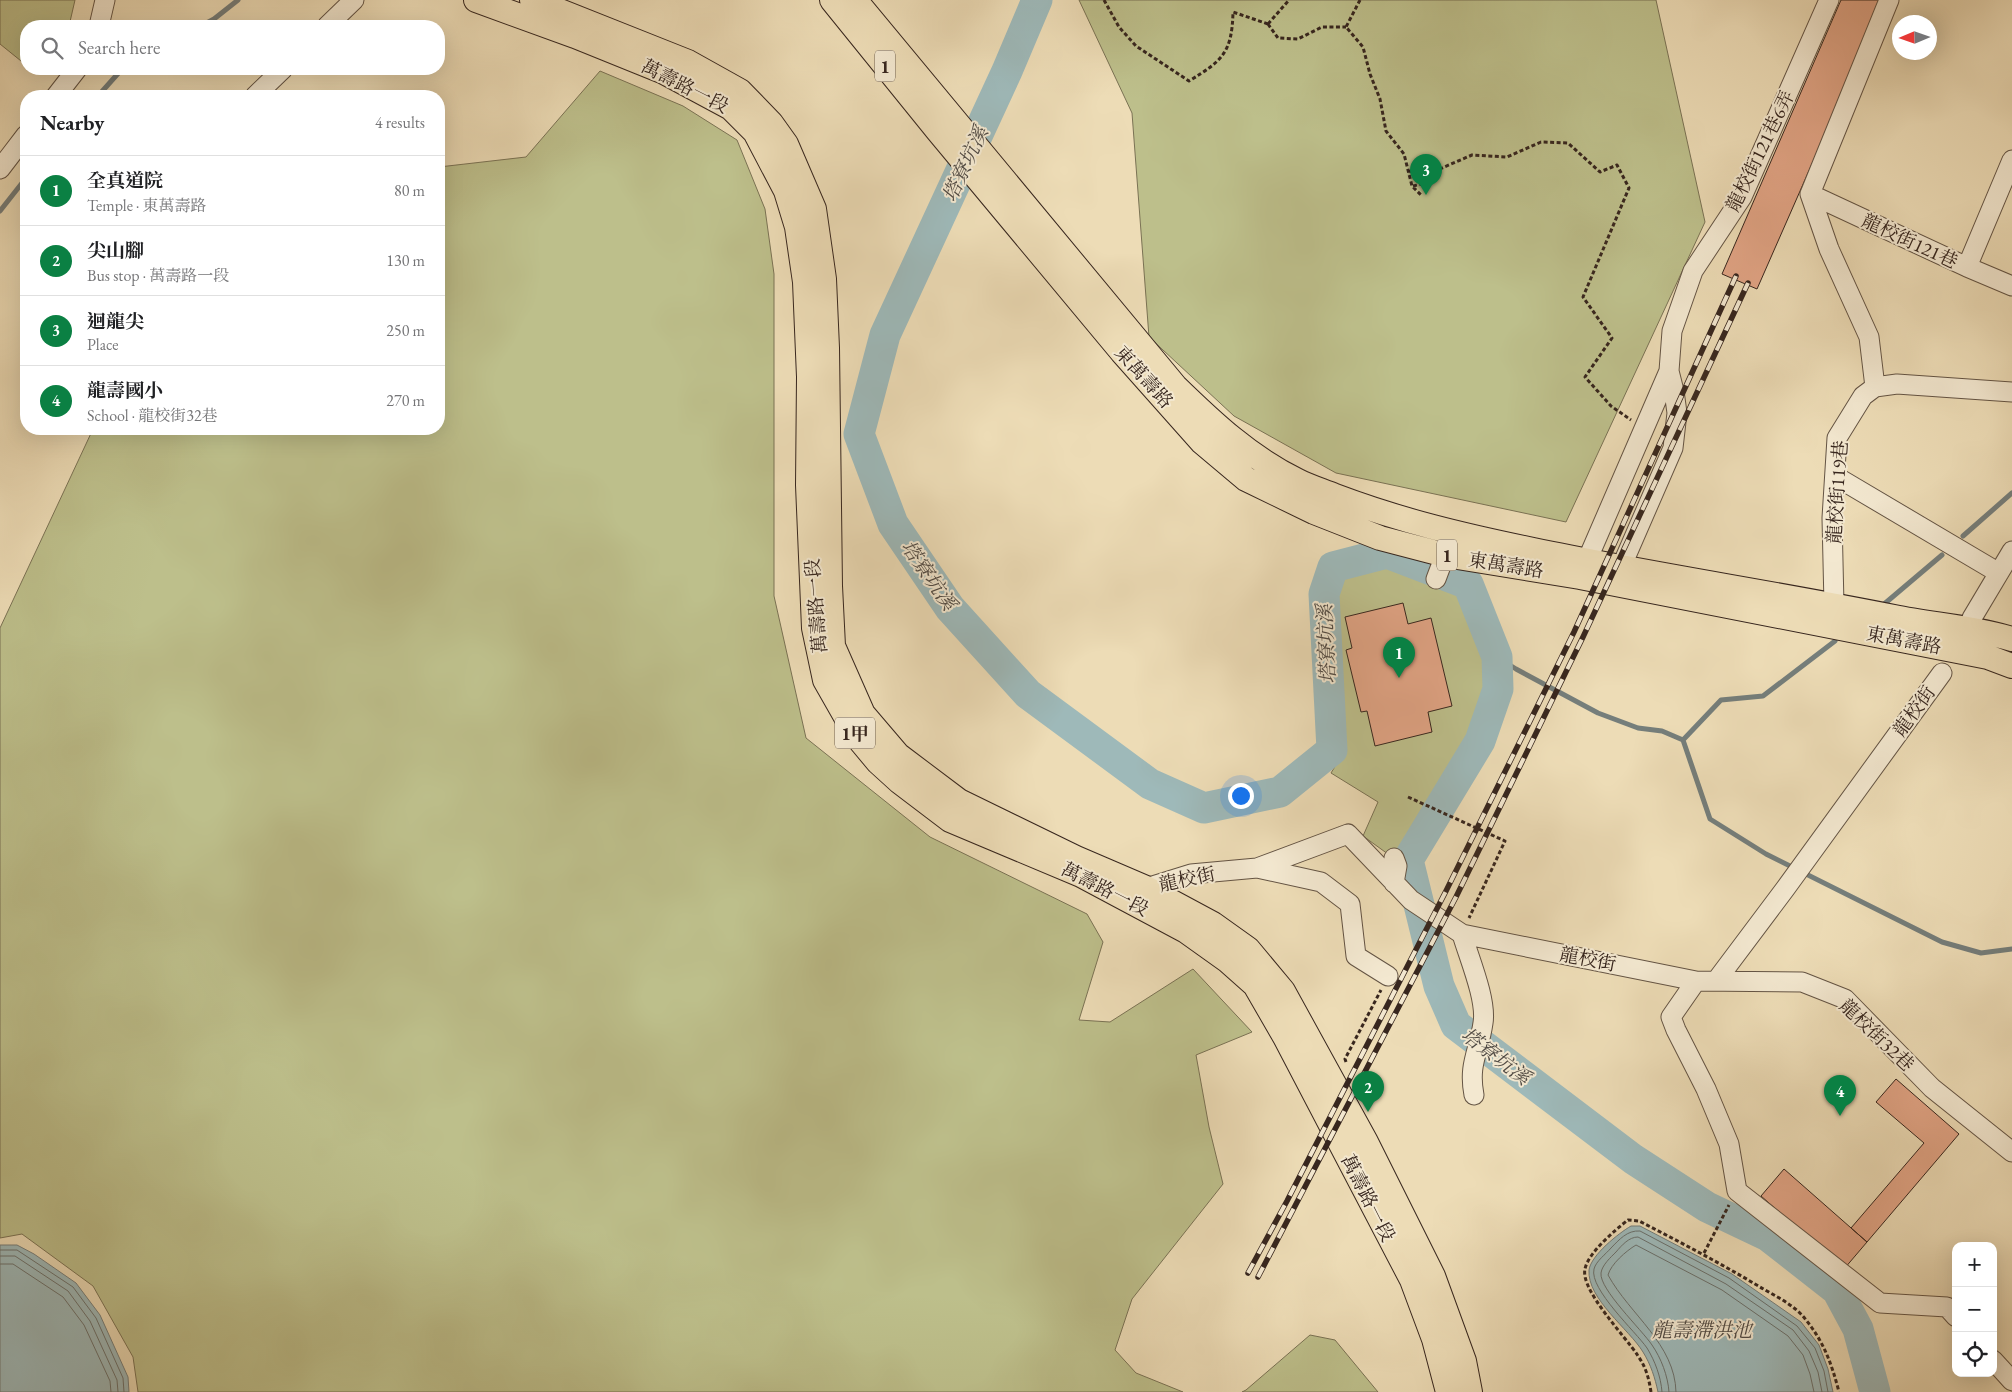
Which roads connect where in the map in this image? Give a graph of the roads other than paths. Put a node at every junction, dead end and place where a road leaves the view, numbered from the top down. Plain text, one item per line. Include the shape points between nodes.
1 (105, 0) edge
2 (354, 0) edge
3 (476, 0) edge
4 (532, 0) edge
5 (832, 0) edge
6 (855, 0) edge
7 (1830, 0) edge
8 (1889, 0) edge
9 (100, 20) edge
10 (333, 20) edge
11 (72, 75) edge
12 (277, 75) edge
13 (61, 90) edge
14 (261, 90) edge
15 (20, 143) edge
16 (2012, 160) edge
17 (0, 169) edge
18 (1810, 194) junction
19 (1010, 202) junction
20 (1968, 267) junction
21 (2012, 286) edge
22 (1669, 371) junction
23 (1875, 386) junction
24 (2012, 392) edge
25 (1835, 476) junction
26 (1448, 544) junction
27 (2012, 551) edge
28 (1583, 569) junction
29 (1999, 573) junction
30 (1617, 576) junction
31 (1436, 579) dead end
32 (1832, 615) junction
33 (1972, 618) dead end
34 (2012, 639) edge
35 (2012, 666) edge
36 (1942, 673) dead end
37 (1394, 858) dead end
38 (1257, 868) junction
39 (1394, 883) junction
40 (1140, 895) junction
41 (1462, 934) junction
42 (1388, 976) road end
43 (1696, 981) junction
44 (1716, 981) junction
45 (1474, 1095) dead end
46 (2012, 1152) edge
47 (1952, 1313) edge
48 (1997, 1364) edge
49 (2012, 1381) edge
50 (1448, 1392) edge
51 (1470, 1392) edge

1 - 9 street
2 - 10 street
3 - 40 main road, 萬壽路一段 / 1甲 via 664,72 731,108 755,132 786,192 797,227 805,282 814,628 825,680 858,738 878,762 950,820
4 - 40 main road, 萬壽路一段 / 1甲 via 688,62 740,91 786,144 814,209 824,279 833,646 863,714 898,755 960,801 1076,858
5 - 19 main road, 1 via 938,131
6 - 19 main road, 1 via 932,94
7 - 22 street, 龍校街121巷6弄 via 1742,197 1693,271 1672,331
8 - 18 street
11 - 13 street
12 - 14 street
15 - 17 street
16 - 20 street
18 - 20 street, 龍校街121巷
18 - 23 street via 1829,249 1869,336
19 - 26 main road, 東萬壽路 / 1 via 1122,352 1196,436 1246,479 1314,512 1380,538
20 - 21 street, 龍校街121巷
22 - 28 street, 龍校街121巷6弄
22 - 30 street via 1677,413 1673,448
23 - 24 street via 1897,384
23 - 25 street, 龍校街119巷 via 1864,396 1837,438
25 - 29 street
25 - 32 street, 龍校街119巷
26 - 28 main road, 東萬壽路 / 1
26 - 31 street
27 - 29 street
28 - 30 main road, 東萬壽路 / 1
29 - 33 street
30 - 32 main road, 東萬壽路 / 1
32 - 34 main road, 東萬壽路 / 1 via 1933,625
32 - 35 main road, 東萬壽路 / 1 via 1988,656
36 - 44 street, 龍校街
37 - 39 street via 1397,866
38 - 39 street, 龍校街 via 1348,834
38 - 40 street, 龍校街 via 1191,874
38 - 42 street via 1322,882 1350,904 1356,956
39 - 41 street, 龍校街 via 1411,900
40 - 50 main road, 萬壽路一段 / 1甲 via 1255,985 1412,1280 1434,1339
40 - 51 main road, 萬壽路一段 / 1甲 via 1213,924 1248,949 1283,991 1366,1142 1433,1276 1464,1361
41 - 43 street, 龍校街
41 - 45 street via 1484,1006 1471,1069
43 - 44 street, 龍校街
43 - 47 street via 1671,1017 1729,1144 1737,1191 1880,1304 1947,1307
44 - 46 street, 龍校街32巷 via 1802,982 1845,999 1932,1088
48 - 49 street

